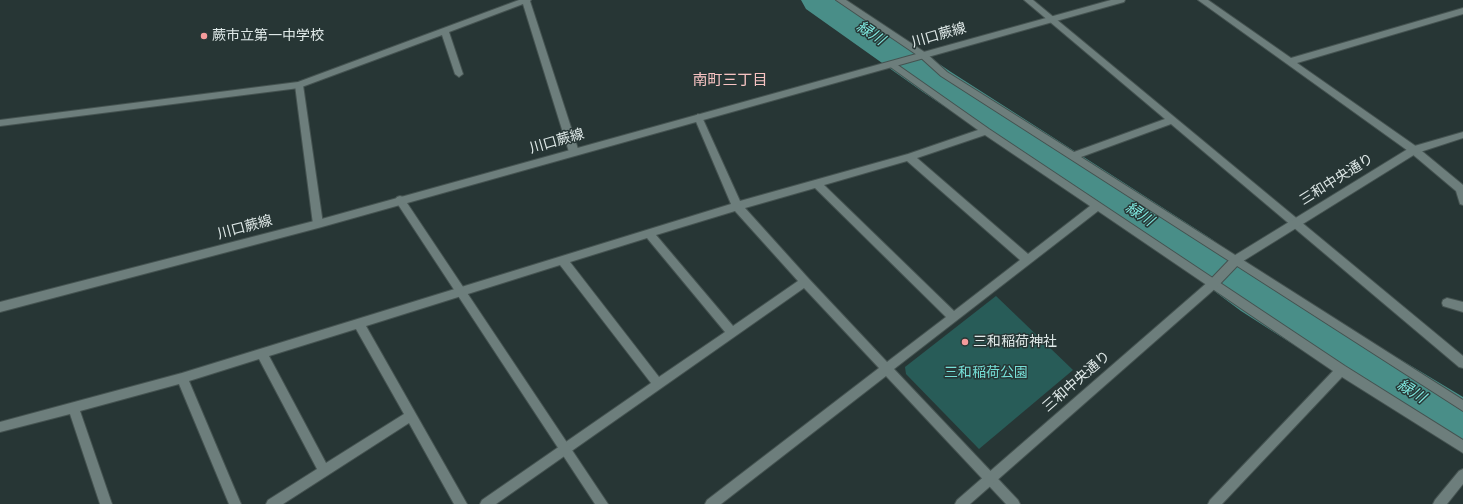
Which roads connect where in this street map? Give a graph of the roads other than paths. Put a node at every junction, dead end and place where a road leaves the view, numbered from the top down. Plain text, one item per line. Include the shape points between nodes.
1 (526, 0) edge
2 (840, 0) edge
3 (1028, 0) edge
4 (1121, 0) edge
5 (1202, 0) edge
6 (1463, 11) edge
7 (1050, 20) junction
8 (445, 31) junction
9 (921, 56) junction
10 (1289, 62) junction
11 (895, 63) junction
12 (459, 74) dead end
13 (299, 85) junction
14 (698, 117) junction
15 (1172, 120) junction
16 (0, 123) edge
17 (986, 131) junction
18 (1463, 135) edge
19 (1414, 150) junction
20 (574, 152) junction
21 (1074, 156) junction
22 (909, 157) junction
23 (817, 184) junction
24 (1461, 189) edge
25 (400, 200) junction
26 (1463, 201) edge
27 (737, 206) junction
28 (1098, 206) junction
29 (1297, 222) junction
30 (318, 224) junction
31 (649, 234) junction
32 (563, 260) junction
33 (1027, 260) junction
34 (1236, 261) junction
35 (805, 282) junction
36 (1213, 283) junction
37 (460, 292) junction
38 (1447, 303) dead end
39 (0, 307) edge
40 (1463, 307) edge
41 (953, 317) junction
42 (359, 324) junction
43 (732, 333) junction
44 (262, 353) junction
45 (1463, 363) edge
46 (887, 369) junction
47 (1342, 370) junction
48 (182, 378) junction
49 (658, 384) junction
50 (1463, 406) edge
51 (73, 407) junction
52 (410, 416) junction
53 (0, 426) edge
54 (1463, 447) edge
55 (566, 449) junction
56 (324, 471) junction
57 (1463, 475) edge
58 (989, 479) junction
59 (106, 504) edge
60 (235, 504) edge
61 (272, 504) edge
62 (461, 504) edge
63 (486, 504) edge
64 (602, 504) edge
65 (711, 504) edge
66 (960, 504) edge
67 (1014, 504) edge
68 (1214, 504) edge
69 (1439, 504) edge

1 - 8 street
1 - 20 street
2 - 9 street
3 - 7 street
4 - 7 street, 川口蕨線
5 - 10 street
6 - 10 street
7 - 9 street, 川口蕨線
7 - 15 street
8 - 12 street
8 - 13 street
9 - 11 street, 川口蕨線
9 - 21 street via 944,74
10 - 19 street
11 - 14 street, 川口蕨線
11 - 17 street
13 - 16 street
13 - 30 street
14 - 20 street, 川口蕨線
14 - 27 street
15 - 21 street
15 - 29 street
17 - 22 street
17 - 28 street
18 - 19 street, 三和中央通り
19 - 24 street
19 - 29 street, 三和中央通り
20 - 25 street, 川口蕨線
21 - 34 street
22 - 23 street
22 - 33 street
23 - 27 street
23 - 41 street
24 - 26 street
25 - 30 street, 川口蕨線
25 - 37 street
27 - 31 street
27 - 35 street
28 - 33 street
28 - 36 street
29 - 34 street, 三和中央通り
29 - 45 street
30 - 39 street, 川口蕨線
31 - 32 street
31 - 43 street
32 - 37 street
32 - 49 street
33 - 41 street
34 - 36 street, 三和中央通り
34 - 50 street
35 - 43 street
35 - 46 street
36 - 47 street
36 - 58 street, 三和中央通り
37 - 42 street
37 - 55 street
38 - 40 street
41 - 46 street
42 - 44 street
42 - 52 street
43 - 49 street
44 - 48 street
44 - 56 street
46 - 58 street
46 - 65 street
47 - 54 street
47 - 68 street
48 - 51 street
48 - 60 street
49 - 55 street
51 - 53 street
51 - 59 street
52 - 56 street
52 - 62 street
55 - 63 street
55 - 64 street
56 - 61 street
57 - 69 street
58 - 66 street, 三和中央通り
58 - 67 street

